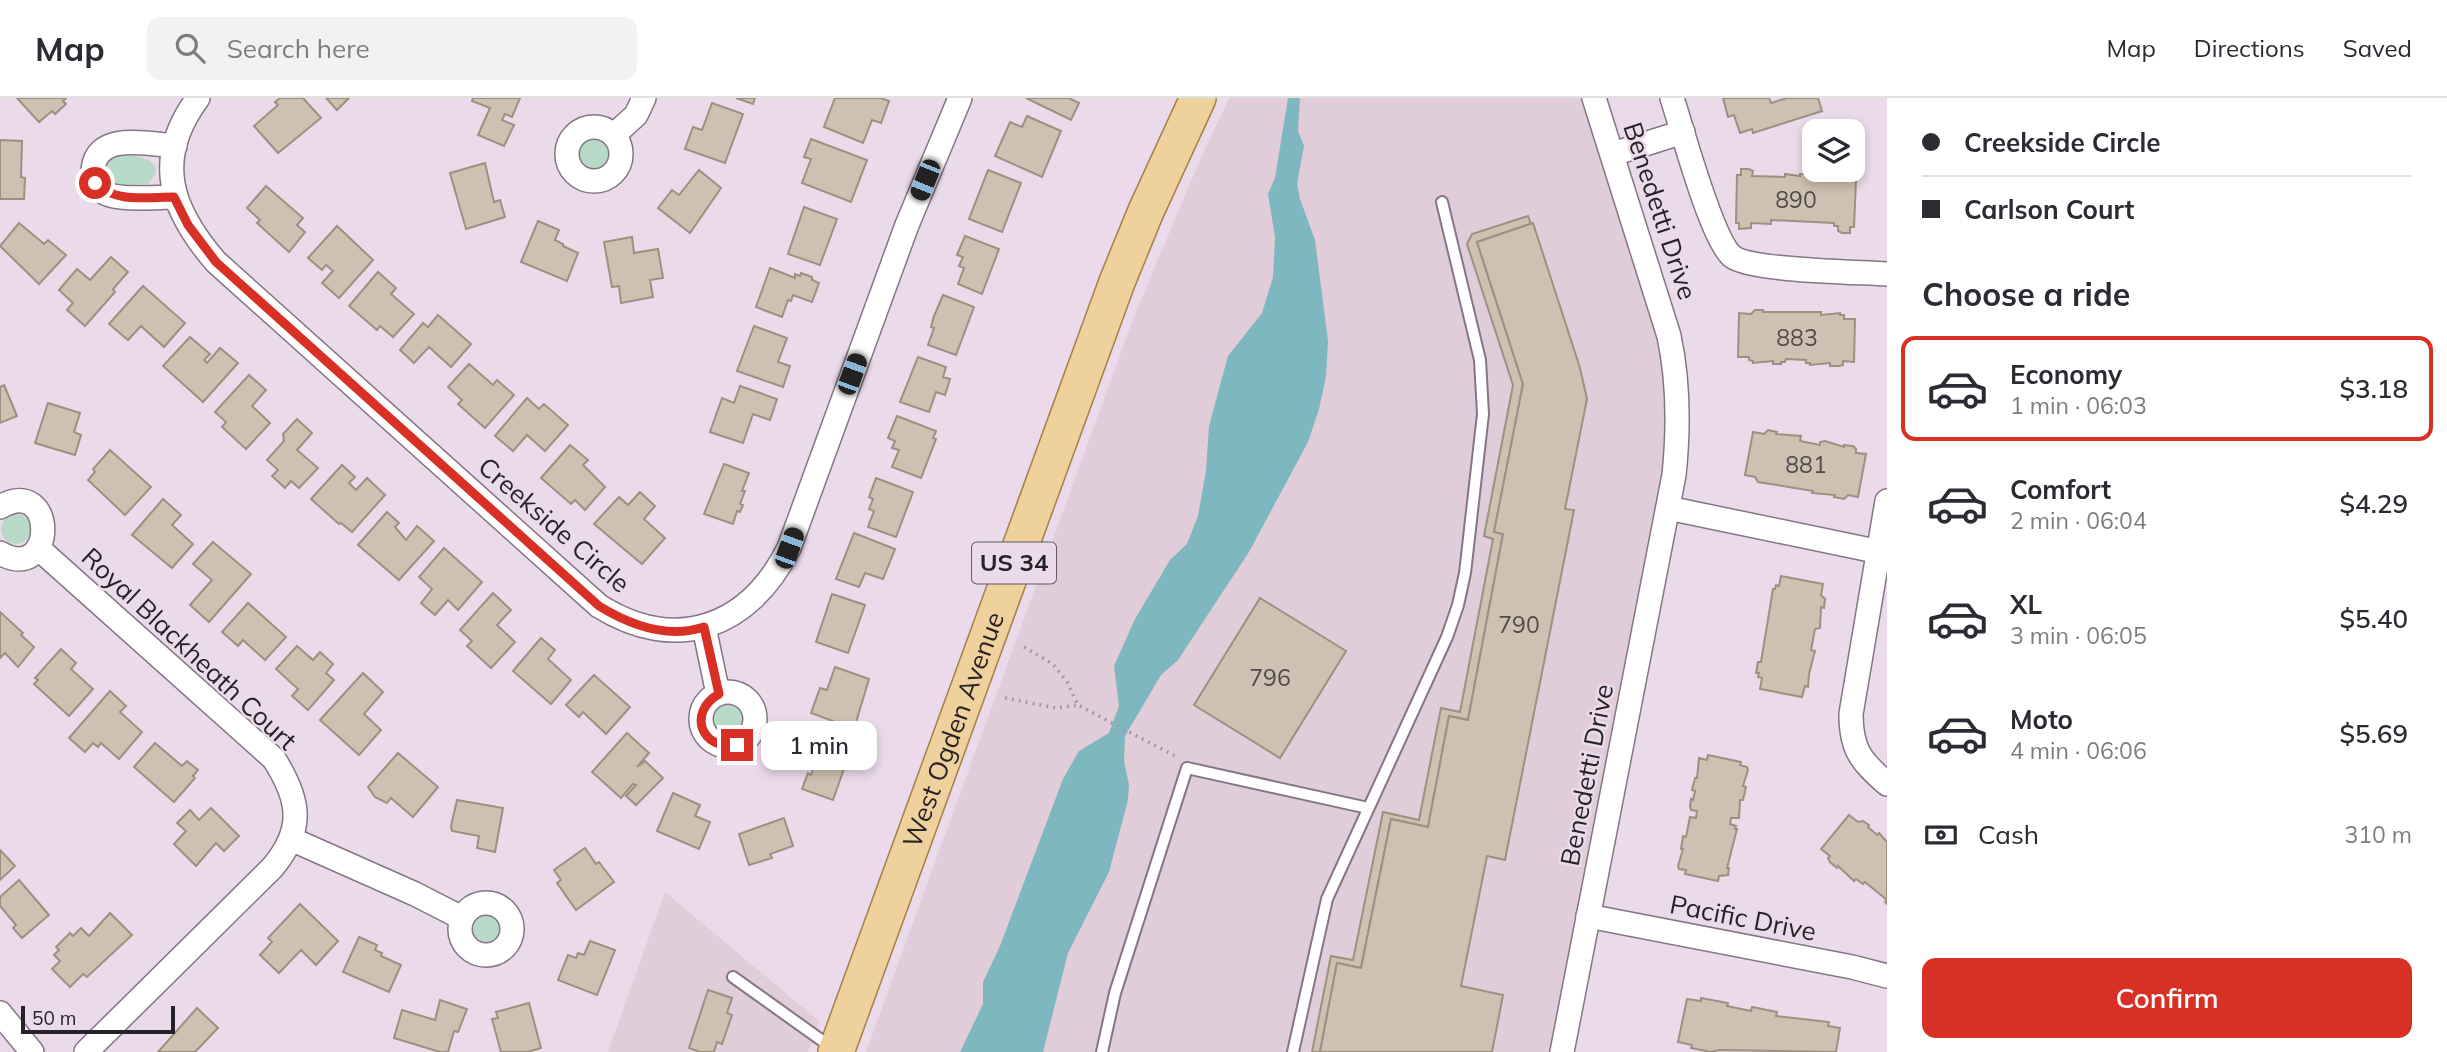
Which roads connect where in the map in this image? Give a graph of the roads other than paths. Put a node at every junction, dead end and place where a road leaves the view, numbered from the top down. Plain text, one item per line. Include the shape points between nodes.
1 (198, 98) edge
2 (644, 98) edge
3 (960, 98) edge
4 (1198, 98) edge
5 (1594, 98) edge
6 (1672, 98) edge
7 (1683, 132) junction
8 (614, 135) dead end
9 (175, 146) junction
10 (1613, 155) junction
11 (174, 197) junction
12 (1442, 202) dead end
13 (1887, 274) edge
14 (1887, 501) edge
15 (0, 507) edge
16 (1668, 508) junction
17 (38, 548) junction
18 (1880, 552) junction
19 (0, 553) edge
20 (704, 627) junction
21 (719, 694) dead end
22 (1887, 784) edge
23 (1368, 808) junction
24 (291, 839) junction
25 (1588, 916) junction
26 (462, 918) dead end
27 (1887, 976) edge
28 (733, 977) dead end
29 (0, 1013) edge
30 (836, 1051) edge
31 (32, 1052) edge
32 (86, 1052) edge
33 (1102, 1052) edge
34 (1293, 1052) edge
35 (1562, 1052) edge

1 - 9 street, Creekside Circle
2 - 8 street via 636,115
3 - 20 street, Creekside Circle via 907,225 789,548 761,592 736,612
4 - 30 main road, West Ogden Avenue / US 34 via 1117,282
5 - 10 street, Benedetti Drive
6 - 7 street
7 - 10 street
7 - 13 street via 1716,234 1733,256 1756,265
9 - 11 street, Creekside Circle
9 - 11 street via 115,144 96,158 92,172 104,193
10 - 16 street, Benedetti Drive via 1675,367 1678,432
11 - 20 street, Creekside Circle via 216,262 599,606 638,625 668,631
12 - 23 lane via 1483,388 1466,564 1447,636
14 - 18 street
15 - 17 street via 21,502 38,511 45,530
16 - 18 street
16 - 25 street, Benedetti Drive
17 - 19 street via 21,558
17 - 24 street, Royal Blackheath Court via 274,759 296,807
18 - 22 street via 1851,734 1861,759
20 - 21 street
23 - 33 lane via 1187,768 1115,993
23 - 34 lane via 1322,915
24 - 26 street
24 - 32 street, Royal Blackheath Court via 272,868
25 - 27 street, Pacific Drive
25 - 35 street, Benedetti Drive
28 - 30 lane
29 - 31 street

